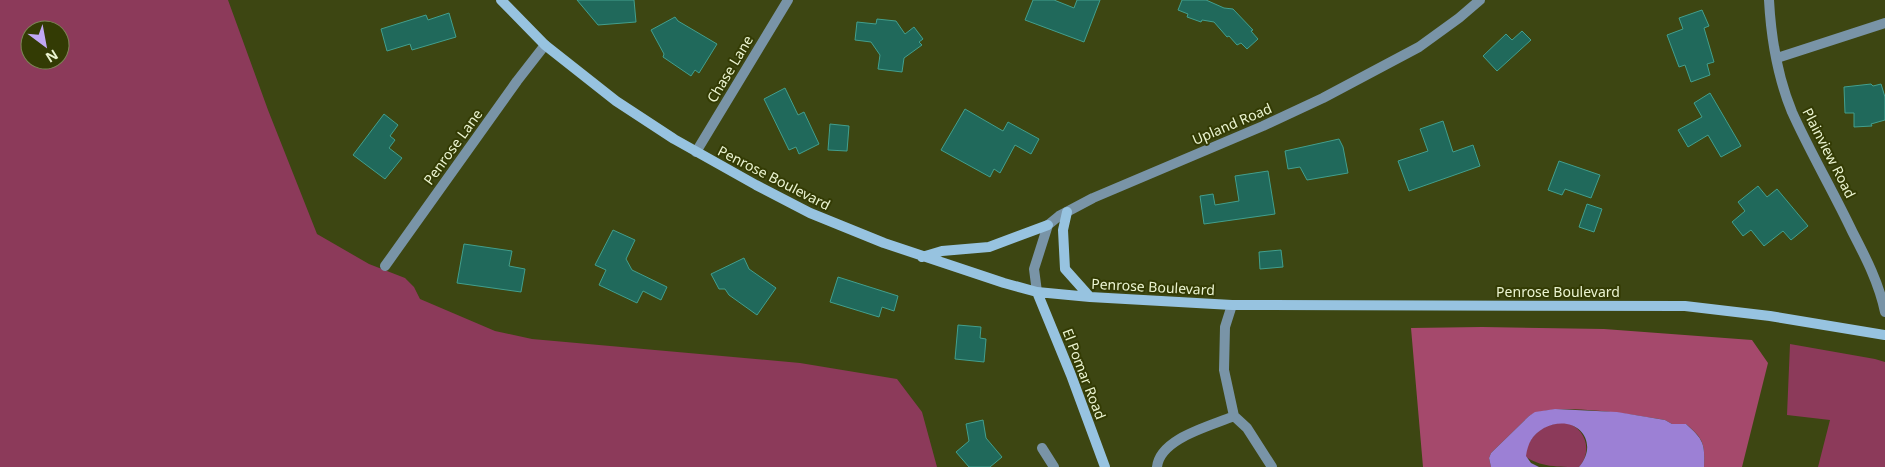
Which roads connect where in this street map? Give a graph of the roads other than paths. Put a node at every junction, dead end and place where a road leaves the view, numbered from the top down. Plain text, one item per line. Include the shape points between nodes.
1 (501, 0) edge
2 (788, 0) edge
3 (1480, 0) edge
4 (1768, 0) edge
5 (1885, 23) edge
6 (545, 45) junction
7 (1777, 58) junction
8 (696, 152) junction
9 (1067, 212) junction
10 (1048, 225) junction
11 (922, 257) junction
12 (385, 266) dead end
13 (1037, 292) junction
14 (1090, 297) junction
15 (1232, 305) junction
16 (1885, 312) edge
17 (1885, 335) edge
18 (1234, 416) junction
19 (1042, 448) dead end
20 (1054, 467) edge
21 (1105, 467) edge
22 (1157, 467) edge
23 (1272, 467) edge

1 - 6 street, Penrose Boulevard
2 - 8 street, Chase Lane
3 - 9 street, Upland Road via 1419,47 1356,82
4 - 7 street, Plainview Road
5 - 7 street
6 - 8 street, Penrose Boulevard via 616,101
6 - 12 street, Penrose Lane
7 - 16 street, Plainview Road via 1792,111 1867,260
8 - 11 street, Penrose Boulevard via 810,213
9 - 10 street, Upland Road
9 - 14 street via 1063,230 1065,269
10 - 11 street via 989,247 942,251
10 - 13 street via 1034,270
11 - 13 street, Penrose Boulevard
13 - 14 street, Penrose Boulevard
13 - 21 street, El Pomar Road
14 - 15 street, Penrose Boulevard
15 - 17 street, Penrose Boulevard via 1686,306
15 - 18 street via 1225,328 1224,370
18 - 22 street via 1174,442 1164,449
18 - 23 street via 1247,428
19 - 20 street

